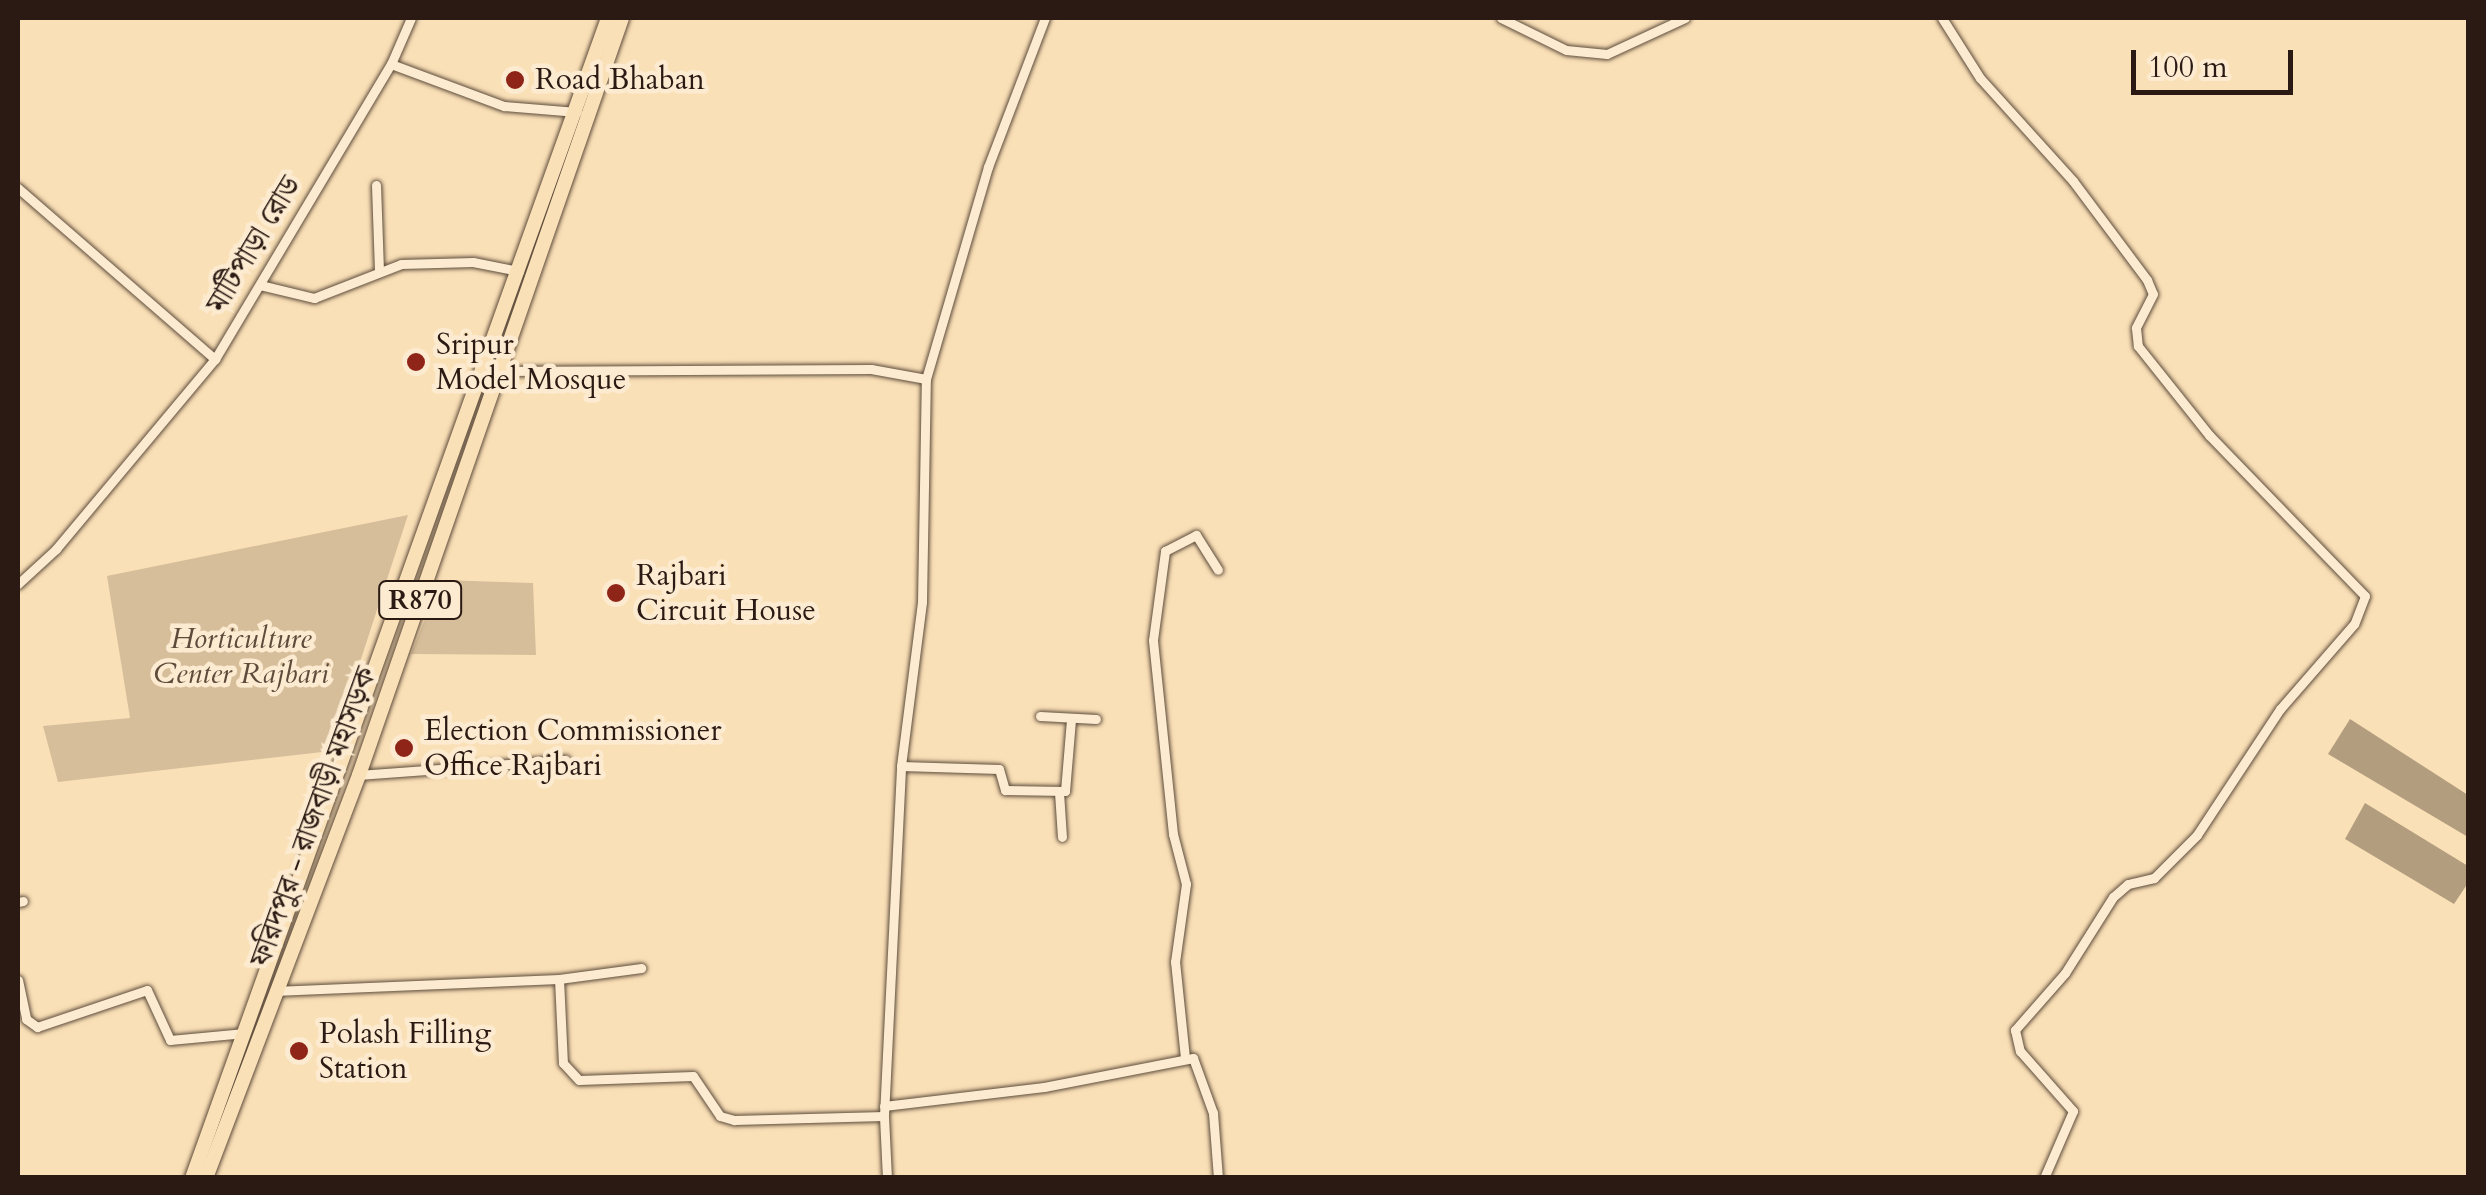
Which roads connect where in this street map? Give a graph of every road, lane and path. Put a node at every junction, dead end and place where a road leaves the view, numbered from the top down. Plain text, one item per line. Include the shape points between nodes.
1 (411, 18) edge
2 (608, 18) edge
3 (622, 18) edge
4 (1045, 18) edge
5 (1501, 18) edge
6 (1685, 18) edge
7 (1942, 18) edge
8 (391, 64) junction
9 (577, 112) junction
10 (376, 185) dead end
11 (18, 188) edge
12 (379, 271) junction
13 (519, 271) junction
14 (260, 285) junction
15 (216, 359) junction
16 (499, 371) junction
17 (926, 379) junction
18 (1218, 570) dead end
19 (18, 584) edge
20 (1040, 716) dead end
21 (1071, 719) junction
22 (1096, 719) dead end
23 (565, 760) dead end
24 (901, 766) junction
25 (359, 775) junction
26 (1060, 792) junction
27 (1062, 836) dead end
28 (641, 968) dead end
29 (559, 979) junction
30 (18, 980) edge
31 (264, 988) junction
32 (280, 994) junction
33 (247, 1033) junction
34 (1185, 1058) junction
35 (884, 1111) junction
36 (192, 1178) edge
37 (206, 1178) edge
38 (887, 1178) edge
39 (1218, 1178) edge
40 (2044, 1178) edge

1 - 8 street, মাটিপাড়া রোড
2 - 9 main road, ফরিদপুর - রাজবাড়ী মহাসড়ক / R870
3 - 16 main road, ফরিদপুর - রাজবাড়ী মহাসড়ক / R870
4 - 17 street via 988,167
5 - 6 street via 1566,50 1607,54
7 - 40 street via 1980,78 2049,152 2147,280 2154,294 2136,328 2138,346 2210,435 2365,596 2354,624 2280,710 2197,835 2154,878 2128,884 2113,898 2065,973 2014,1030 2020,1051 2073,1111
8 - 9 street via 504,106
8 - 14 street, মাটিপাড়া রোড
9 - 13 main road, ফরিদপুর - রাজবাড়ী মহাসড়ক / R870
10 - 12 street
11 - 15 street
12 - 13 street via 450,261
12 - 14 street via 326,298
13 - 31 main road, ফরিদপুর - রাজবাড়ী মহাসড়ক / R870
14 - 15 street, মাটিপাড়া রোড
15 - 19 street, মাটিপাড়া রোড
16 - 17 street via 870,370
16 - 25 main road, ফরিদপুর - রাজবাড়ী মহাসড়ক / R870
17 - 24 street via 922,602
18 - 34 street via 1196,535 1168,549 1153,640 1173,834 1186,884 1175,962
20 - 21 street
21 - 22 street
21 - 26 street via 1068,786
23 - 25 street
24 - 26 street via 999,769 1005,790
24 - 35 street
25 - 32 main road, ফরিদপুর - রাজবাড়ী মহাসড়ক / R870
26 - 27 street
28 - 29 street
29 - 32 street
29 - 35 street via 564,1063 578,1080 693,1076 726,1120
30 - 33 street via 26,1019 37,1027 147,990 170,1040
31 - 32 street
31 - 33 main road, ফরিদপুর - রাজবাড়ী মহাসড়ক / R870
32 - 37 main road, ফরিদপুর - রাজবাড়ী মহাসড়ক / R870
33 - 36 main road, ফরিদপুর - রাজবাড়ী মহাসড়ক / R870
34 - 35 street
34 - 39 street via 1199,1064
35 - 38 street

